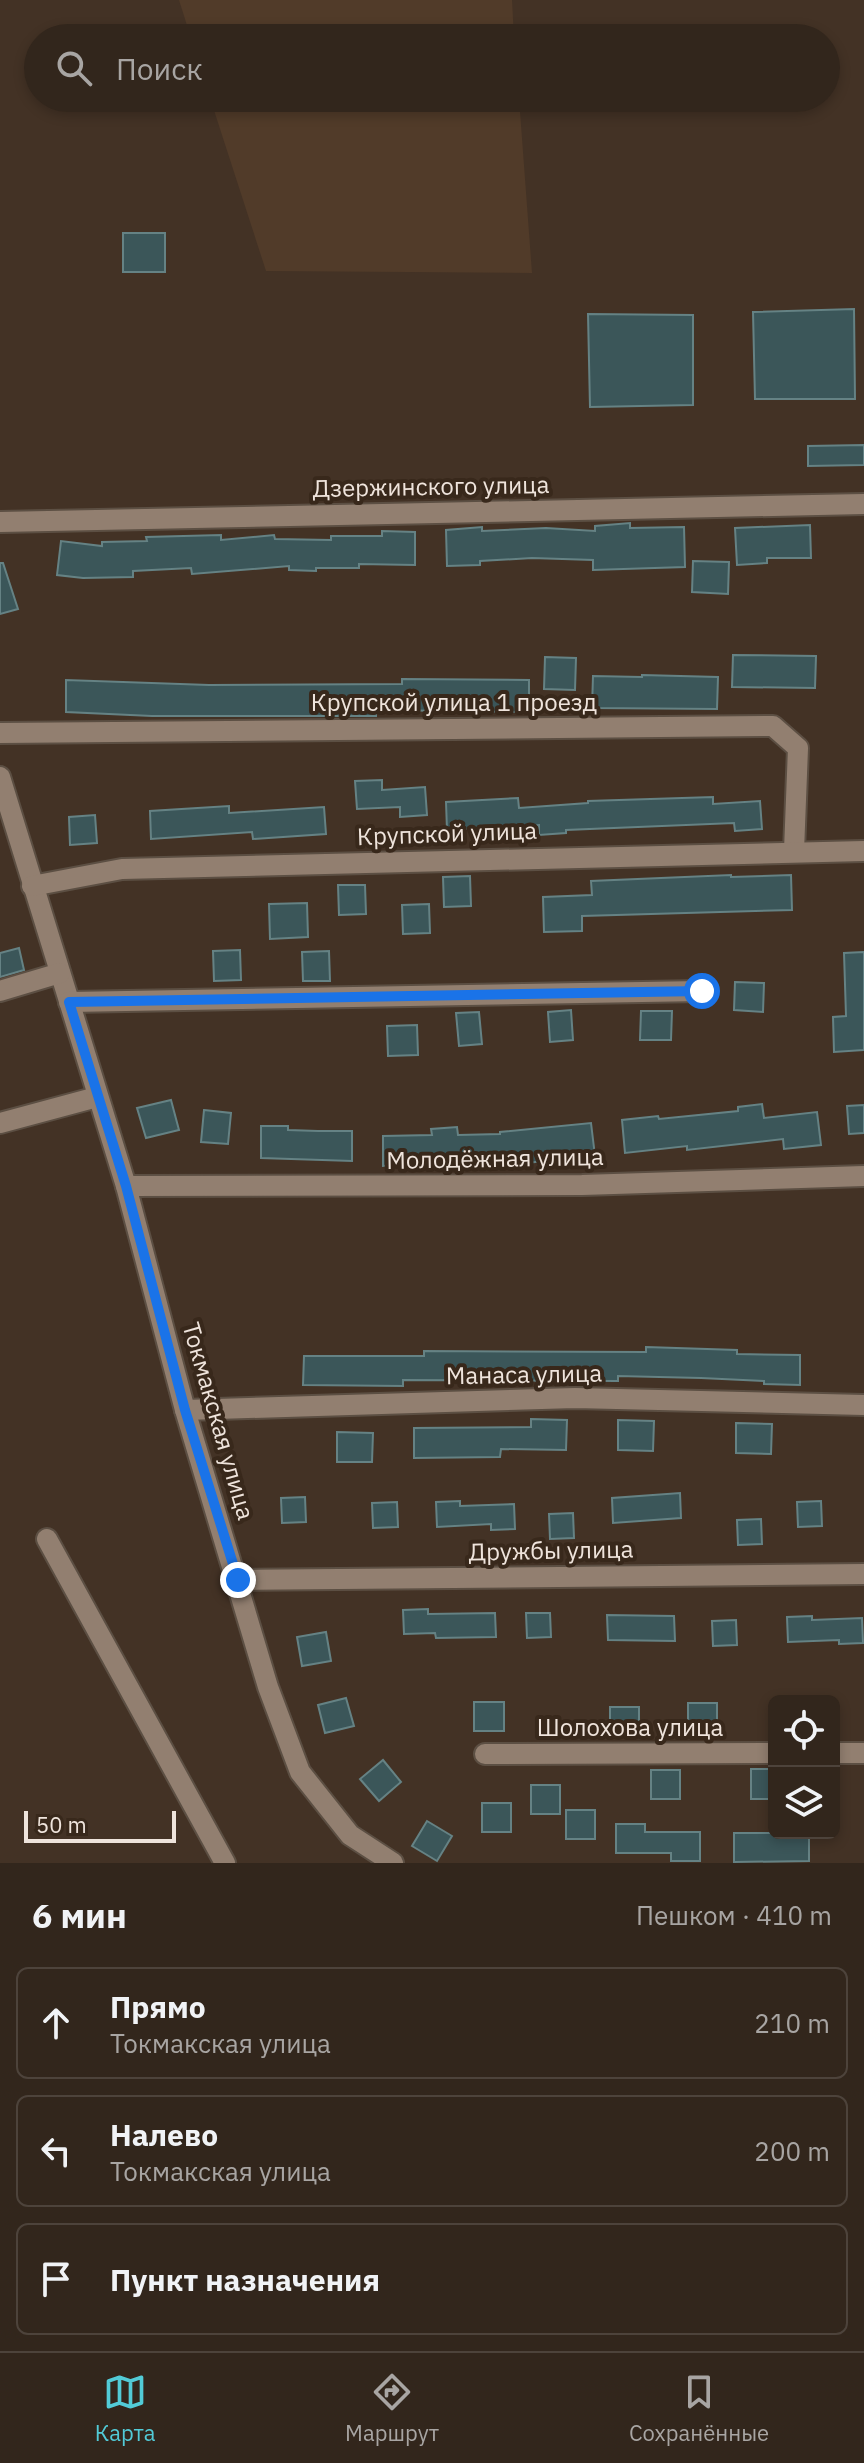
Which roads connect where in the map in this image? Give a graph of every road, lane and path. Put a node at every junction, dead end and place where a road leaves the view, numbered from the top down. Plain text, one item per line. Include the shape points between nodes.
1 (864, 504) edge
2 (0, 522) edge
3 (0, 733) edge
4 (0, 777) edge
5 (794, 851) junction
6 (864, 851) edge
7 (32, 886) junction
8 (60, 973) junction
9 (0, 991) edge
10 (702, 991) dead end
11 (69, 1002) junction
12 (97, 1097) junction
13 (0, 1123) edge
14 (864, 1176) edge
15 (126, 1186) junction
16 (864, 1405) edge
17 (185, 1410) junction
18 (47, 1539) dead end
19 (864, 1574) edge
20 (238, 1580) junction
21 (768, 1753) edge
22 (840, 1753) edge
23 (864, 1753) edge
24 (485, 1754) dead end
25 (225, 1863) edge
26 (393, 1863) edge

1 - 2 street, Дзержинского улица
3 - 5 street, Крупской улица 1 проезд via 773,726 798,748
4 - 7 street, Токмакская улица
5 - 6 street, Крупской улица
5 - 7 street, Крупской улица via 122,869
7 - 8 street, Токмакская улица
8 - 9 street
8 - 11 street, Токмакская улица
10 - 11 street
11 - 12 street, Токмакская улица
12 - 13 street
12 - 15 street, Токмакская улица
14 - 15 street, Молодёжная улица via 582,1185
15 - 17 street, Токмакская улица
16 - 17 street, Манаса улица via 575,1398
17 - 20 street, Токмакская улица
18 - 25 street
19 - 20 street, Дружбы улица
20 - 26 street, Токмакская улица via 268,1687 300,1772 350,1835
21 - 24 street, Шолохова улица
22 - 23 street

